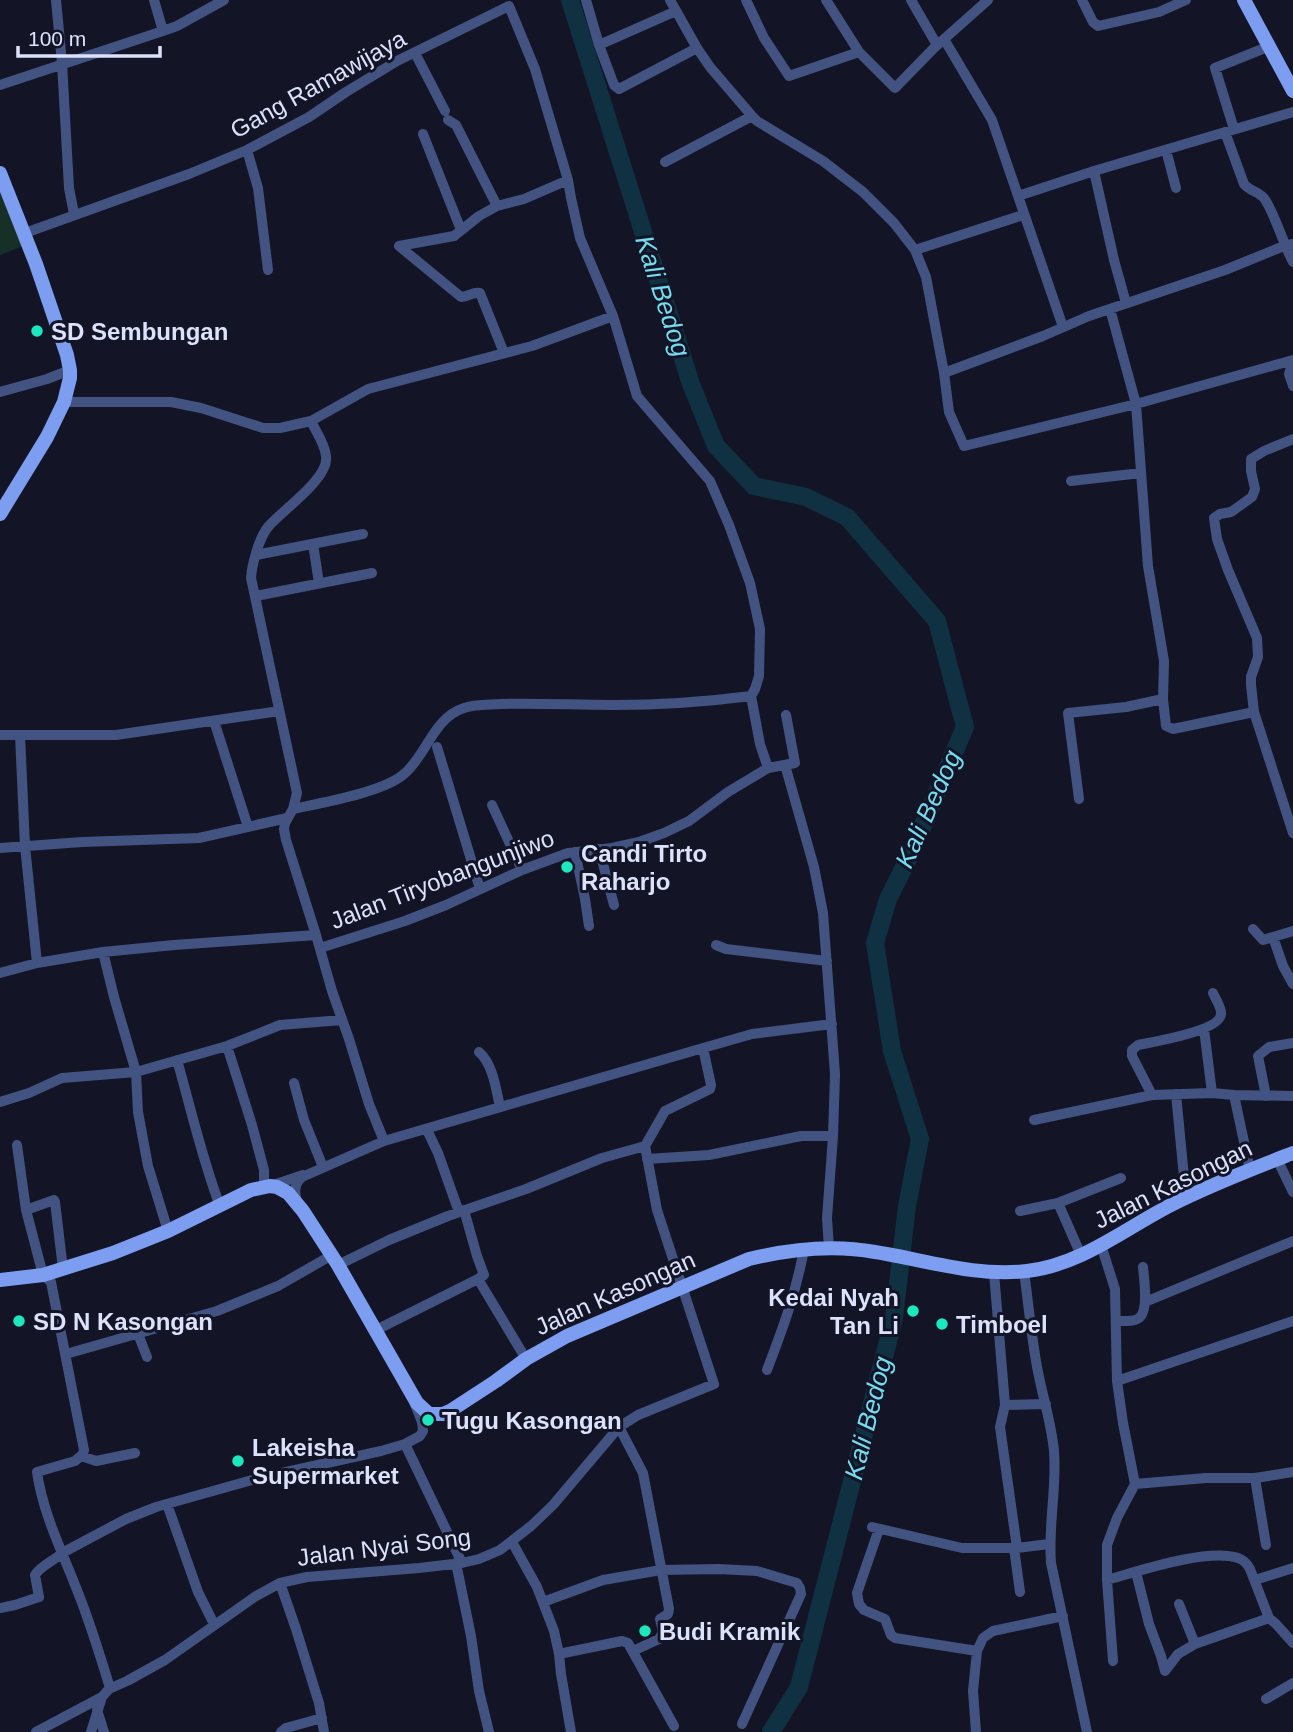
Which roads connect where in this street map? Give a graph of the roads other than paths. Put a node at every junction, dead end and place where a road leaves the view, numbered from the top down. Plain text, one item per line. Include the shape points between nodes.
1 (56, 0) edge
2 (154, 0) edge
3 (224, 0) edge
4 (670, 0) edge
5 (746, 0) edge
6 (826, 0) edge
7 (911, 0) edge
8 (988, 0) edge
9 (1082, 0) edge
10 (1186, 0) edge
11 (1244, 0) edge
12 (588, 1) edge
13 (676, 11) junction
14 (163, 31) junction
15 (941, 42) junction
16 (599, 45) junction
17 (1270, 47) junction
18 (697, 48) junction
19 (415, 52) junction
20 (859, 52) junction
21 (62, 63) junction
22 (0, 85) edge
23 (1293, 91) edge
24 (1293, 112) edge
25 (752, 116) junction
26 (1229, 131) junction
27 (423, 134) dead end
28 (247, 150) junction
29 (1166, 150) junction
30 (665, 162) dead end
31 (1094, 171) junction
32 (0, 173) edge
33 (568, 180) junction
34 (1176, 188) dead end
35 (1018, 196) junction
36 (497, 206) junction
37 (74, 214) junction
38 (1023, 215) junction
39 (461, 230) junction
40 (25, 233) junction
41 (1289, 245) edge
42 (915, 250) junction
43 (1293, 262) edge
44 (268, 270) dead end
45 (1126, 303) junction
46 (1110, 309) junction
47 (613, 316) junction
48 (1063, 327) junction
49 (504, 353) junction
50 (1293, 360) edge
51 (70, 370) junction
52 (944, 373) junction
53 (1293, 386) edge
54 (0, 392) edge
55 (64, 402) junction
56 (1136, 404) junction
57 (311, 421) junction
58 (1293, 439) edge
59 (1141, 473) junction
60 (1071, 481) dead end
61 (0, 514) edge
62 (363, 534) dead end
63 (313, 544) junction
64 (256, 555) junction
65 (372, 572) dead end
66 (319, 583) junction
67 (256, 596) junction
68 (751, 696) junction
69 (1163, 699) junction
70 (279, 711) junction
71 (1254, 712) junction
72 (786, 715) dead end
73 (214, 721) junction
74 (0, 735) edge
75 (20, 735) junction
76 (437, 747) dead end
77 (785, 765) junction
78 (768, 768) junction
79 (1079, 799) dead end
80 (492, 805) dead end
81 (290, 814) junction
82 (248, 827) junction
83 (1293, 832) edge
84 (25, 846) junction
85 (0, 848) edge
86 (599, 849) junction
87 (575, 852) junction
88 (522, 870) junction
89 (480, 889) junction
90 (614, 905) dead end
91 (589, 926) dead end
92 (1253, 929) dead end
93 (1293, 931) edge
94 (316, 935) junction
95 (1273, 937) junction
96 (716, 945) dead end
97 (320, 948) junction
98 (103, 952) junction
99 (827, 961) junction
100 (37, 963) junction
101 (0, 973) edge
102 (1293, 984) edge
103 (1213, 993) dead end
104 (342, 1020) junction
105 (832, 1024) junction
106 (1204, 1029) junction
107 (1292, 1045) edge
108 (226, 1046) junction
109 (703, 1048) junction
110 (478, 1052) dead end
111 (177, 1060) junction
112 (136, 1072) junction
113 (295, 1083) dead end
114 (1212, 1093) junction
115 (1176, 1094) junction
116 (1152, 1095) junction
117 (1234, 1095) junction
118 (1266, 1096) junction
119 (1293, 1096) edge
120 (0, 1102) edge
121 (500, 1107) junction
122 (1034, 1119) dead end
123 (427, 1130) junction
124 (833, 1136) junction
125 (384, 1142) junction
126 (17, 1145) dead end
127 (645, 1146) junction
128 (1293, 1153) edge
129 (647, 1159) junction
130 (1277, 1159) junction
131 (323, 1167) junction
132 (1250, 1170) junction
133 (309, 1173) junction
134 (1121, 1178) dead end
135 (267, 1186) junction
136 (1293, 1192) edge
137 (1186, 1198) junction
138 (298, 1203) junction
139 (1058, 1203) junction
140 (220, 1206) junction
141 (26, 1210) junction
142 (462, 1211) junction
143 (1020, 1211) dead end
144 (168, 1231) junction
145 (1293, 1241) edge
146 (1101, 1245) junction
147 (829, 1248) junction
148 (804, 1249) junction
149 (1081, 1255) junction
150 (335, 1260) junction
151 (1143, 1266) dead end
152 (63, 1269) junction
153 (1024, 1271) junction
154 (994, 1273) junction
155 (43, 1275) junction
156 (478, 1279) junction
157 (0, 1280) edge
158 (683, 1288) junction
159 (1145, 1302) junction
160 (1116, 1321) junction
161 (1293, 1321) edge
162 (376, 1330) junction
163 (138, 1334) junction
164 (66, 1354) junction
165 (147, 1357) dead end
166 (526, 1359) junction
167 (767, 1370) dead end
168 (1117, 1381) junction
169 (411, 1393) junction
170 (1045, 1404) junction
171 (1004, 1405) junction
172 (450, 1411) junction
173 (619, 1427) junction
174 (420, 1436) junction
175 (405, 1444) junction
176 (135, 1453) dead end
177 (81, 1457) junction
178 (1293, 1472) edge
179 (1255, 1478) junction
180 (1135, 1484) junction
181 (167, 1504) junction
182 (512, 1542) junction
183 (1049, 1544) junction
184 (1266, 1545) dead end
185 (1016, 1548) junction
186 (62, 1553) junction
187 (459, 1563) junction
188 (1293, 1568) edge
189 (662, 1570) junction
190 (1136, 1572) junction
191 (1107, 1580) junction
192 (1255, 1580) junction
193 (280, 1583) junction
194 (1020, 1591) dead end
195 (543, 1602) junction
196 (1179, 1604) dead end
197 (0, 1608) edge
198 (1063, 1616) junction
199 (1269, 1618) junction
200 (214, 1624) junction
201 (1291, 1638) edge
202 (1195, 1644) junction
203 (633, 1651) junction
204 (977, 1651) junction
205 (559, 1654) junction
206 (1113, 1661) dead end
207 (1293, 1683) edge
208 (110, 1688) junction
209 (102, 1697) junction
210 (1266, 1699) dead end
211 (97, 1710) junction
212 (322, 1718) junction
213 (743, 1724) dead end
214 (674, 1726) dead end
215 (36, 1732) edge
216 (91, 1732) edge
217 (104, 1732) edge
218 (281, 1732) edge
219 (324, 1732) edge
220 (489, 1732) edge
221 (571, 1732) edge
222 (976, 1732) edge
223 (1087, 1732) edge

1 - 21 street
2 - 14 street
3 - 14 street
4 - 13 street
5 - 20 street via 789,76
6 - 20 street
7 - 15 street
8 - 15 street
9 - 10 street via 1098,26 1159,12
11 - 17 main road
12 - 16 street
13 - 16 street
13 - 18 street
14 - 21 street
15 - 20 street via 895,88
15 - 35 street via 992,120
16 - 18 street via 619,89
17 - 23 main road
17 - 26 street via 1215,68
18 - 25 street
19 - 28 street, Gang Ramawijaya
19 - 33 street, Gang Ramawijaya via 509,6 535,69
19 - 36 street
21 - 22 street
21 - 37 street
24 - 26 street
25 - 30 street
25 - 42 street via 863,192
26 - 29 street
26 - 41 street via 1244,184 1265,200
27 - 39 street
28 - 37 street, Gang Ramawijaya
28 - 44 street via 258,188
29 - 31 street
29 - 34 street
31 - 35 street
31 - 45 street
32 - 40 main road
33 - 36 street via 524,200
33 - 47 street via 580,238
35 - 38 street
36 - 39 street
37 - 40 street, Gang Ramawijaya
38 - 42 street
38 - 48 street
39 - 49 street via 454,236 399,246 461,298 480,293
40 - 51 main road
41 - 43 street
41 - 45 street
42 - 52 street via 926,277
45 - 46 street
46 - 48 street
46 - 56 street
47 - 49 street
47 - 68 street via 637,396 709,481 729,525 750,583 760,629 759,676
48 - 52 street
49 - 57 street via 368,389
50 - 53 street via 1289,369
50 - 56 street
51 - 54 street
51 - 55 main road
52 - 56 street via 949,412 964,446
55 - 57 street via 171,402 263,428
55 - 61 main road
56 - 59 street
57 - 64 street via 327,457 323,471 269,526
58 - 71 street via 1251,459 1252,497 1214,518 1217,539 1258,644 1251,677
59 - 60 street
59 - 69 street via 1148,566 1164,661
62 - 63 street
63 - 64 street
63 - 66 street
64 - 67 street via 251,578
65 - 66 street
66 - 67 street
67 - 70 street
68 - 78 street
68 - 81 street via 614,705 472,705 447,717 405,774
69 - 71 street via 1169,729
69 - 79 street via 1068,713
70 - 73 street
70 - 81 street via 297,793
71 - 83 street
72 - 77 street via 795,763
73 - 75 street via 116,735
73 - 82 street
74 - 75 street
75 - 84 street
76 - 89 street
77 - 78 street
77 - 99 street via 814,867
78 - 86 street, Jalan Tiryobangunjiwo via 664,833
80 - 88 street
81 - 82 street
81 - 94 street via 284,829 286,840
82 - 84 street via 199,838
84 - 85 street
84 - 100 street
86 - 87 street, Jalan Tiryobangunjiwo
86 - 90 street
87 - 88 street, Jalan Tiryobangunjiwo
87 - 91 street
88 - 89 street, Jalan Tiryobangunjiwo
89 - 97 street, Jalan Tiryobangunjiwo via 405,921
92 - 95 street via 1263,940
93 - 95 street
94 - 97 street
94 - 98 street
95 - 102 street
96 - 99 street
97 - 104 street
98 - 100 street
98 - 112 street
99 - 105 street
100 - 101 street
103 - 106 street via 1221,1015
104 - 108 street via 274,1027
104 - 125 street
105 - 109 street via 752,1034
105 - 124 street
106 - 114 street
106 - 116 street via 1133,1048 1132,1056
107 - 118 street via 1269,1047 1258,1056
108 - 111 street
108 - 135 street
109 - 121 street
109 - 127 street via 710,1089 665,1111
110 - 121 street via 485,1057
111 - 112 street
111 - 140 street
112 - 120 street via 62,1078
112 - 144 street via 148,1166
113 - 131 street
114 - 115 street
114 - 117 street
115 - 116 street
115 - 137 street
116 - 122 street
117 - 118 street
117 - 132 street
118 - 119 street
121 - 123 street
123 - 125 street
123 - 142 street
124 - 129 street via 801,1136 709,1155
124 - 147 street
125 - 131 street
126 - 141 street
127 - 129 street
127 - 142 street
128 - 130 main road, Jalan Kasongan
129 - 158 street via 657,1210
130 - 132 main road, Jalan Kasongan
130 - 136 street
131 - 133 street
132 - 137 main road, Jalan Kasongan
133 - 135 street
133 - 138 street via 297,1182
134 - 139 street
135 - 138 main road via 283,1189
135 - 140 main road
137 - 146 main road, Jalan Kasongan
138 - 150 main road
139 - 143 street
139 - 149 street
140 - 144 main road
141 - 152 street via 54,1200
141 - 155 street
142 - 150 street
142 - 156 street via 484,1275
144 - 152 main road
145 - 159 street
146 - 149 main road, Jalan Kasongan
146 - 160 street via 1115,1289
147 - 148 main road, Jalan Kasongan
147 - 154 main road, Jalan Kasongan via 874,1251
148 - 158 main road, Jalan Kasongan via 749,1259
148 - 167 street via 792,1303
149 - 153 main road, Jalan Kasongan
150 - 162 main road
150 - 163 street via 217,1311
151 - 159 street
152 - 155 main road
153 - 154 main road, Jalan Kasongan
153 - 170 street
154 - 171 street
155 - 157 main road
155 - 164 street via 51,1282
156 - 162 street
156 - 166 street
158 - 166 main road, Jalan Kasongan via 586,1327
158 - 173 street, Jalan Nyai Song via 713,1384
159 - 160 street via 1139,1319
160 - 168 street
161 - 168 street
162 - 169 main road
163 - 164 street
163 - 165 street
164 - 177 street via 84,1450
166 - 172 main road, Jalan Kasongan
168 - 180 street
169 - 172 main road via 429,1414
169 - 174 street via 424,1428
170 - 171 street
170 - 183 street via 1056,1476
171 - 185 street via 1000,1427
172 - 174 street
173 - 182 street, Jalan Nyai Song via 554,1504
173 - 189 street via 643,1473
174 - 175 street
175 - 181 street
175 - 187 street
176 - 177 street via 96,1461
177 - 186 street via 37,1472
178 - 179 street
179 - 180 street
179 - 184 street
180 - 191 street via 1111,1531
181 - 186 street via 126,1519
181 - 200 street
182 - 187 street, Jalan Nyai Song via 492,1554
182 - 195 street
183 - 185 street
183 - 198 street
185 - 194 street
185 - 204 street via 962,1548 876,1528 857,1590 859,1604 885,1619 894,1638
186 - 197 street via 36,1572 39,1597
186 - 208 street
187 - 193 street, Jalan Nyai Song
187 - 220 street
188 - 192 street
189 - 195 street via 603,1580
189 - 203 street via 669,1609 660,1619 662,1634
189 - 213 street via 757,1571 791,1580 800,1588
190 - 191 street
190 - 192 street via 1176,1562 1235,1557 1247,1562
190 - 202 street via 1165,1671 1178,1654
191 - 206 street
192 - 199 street
193 - 200 street, Jalan Nyai Song
193 - 212 street
195 - 205 street
196 - 202 street
198 - 204 street via 993,1631
198 - 223 street
199 - 201 street
199 - 202 street
200 - 208 street, Jalan Nyai Song via 165,1660
203 - 205 street via 622,1641
203 - 214 street
204 - 222 street via 973,1691
205 - 221 street
207 - 210 street
208 - 209 street
209 - 211 street
209 - 215 street
211 - 216 street
211 - 217 street
212 - 218 street
212 - 219 street

